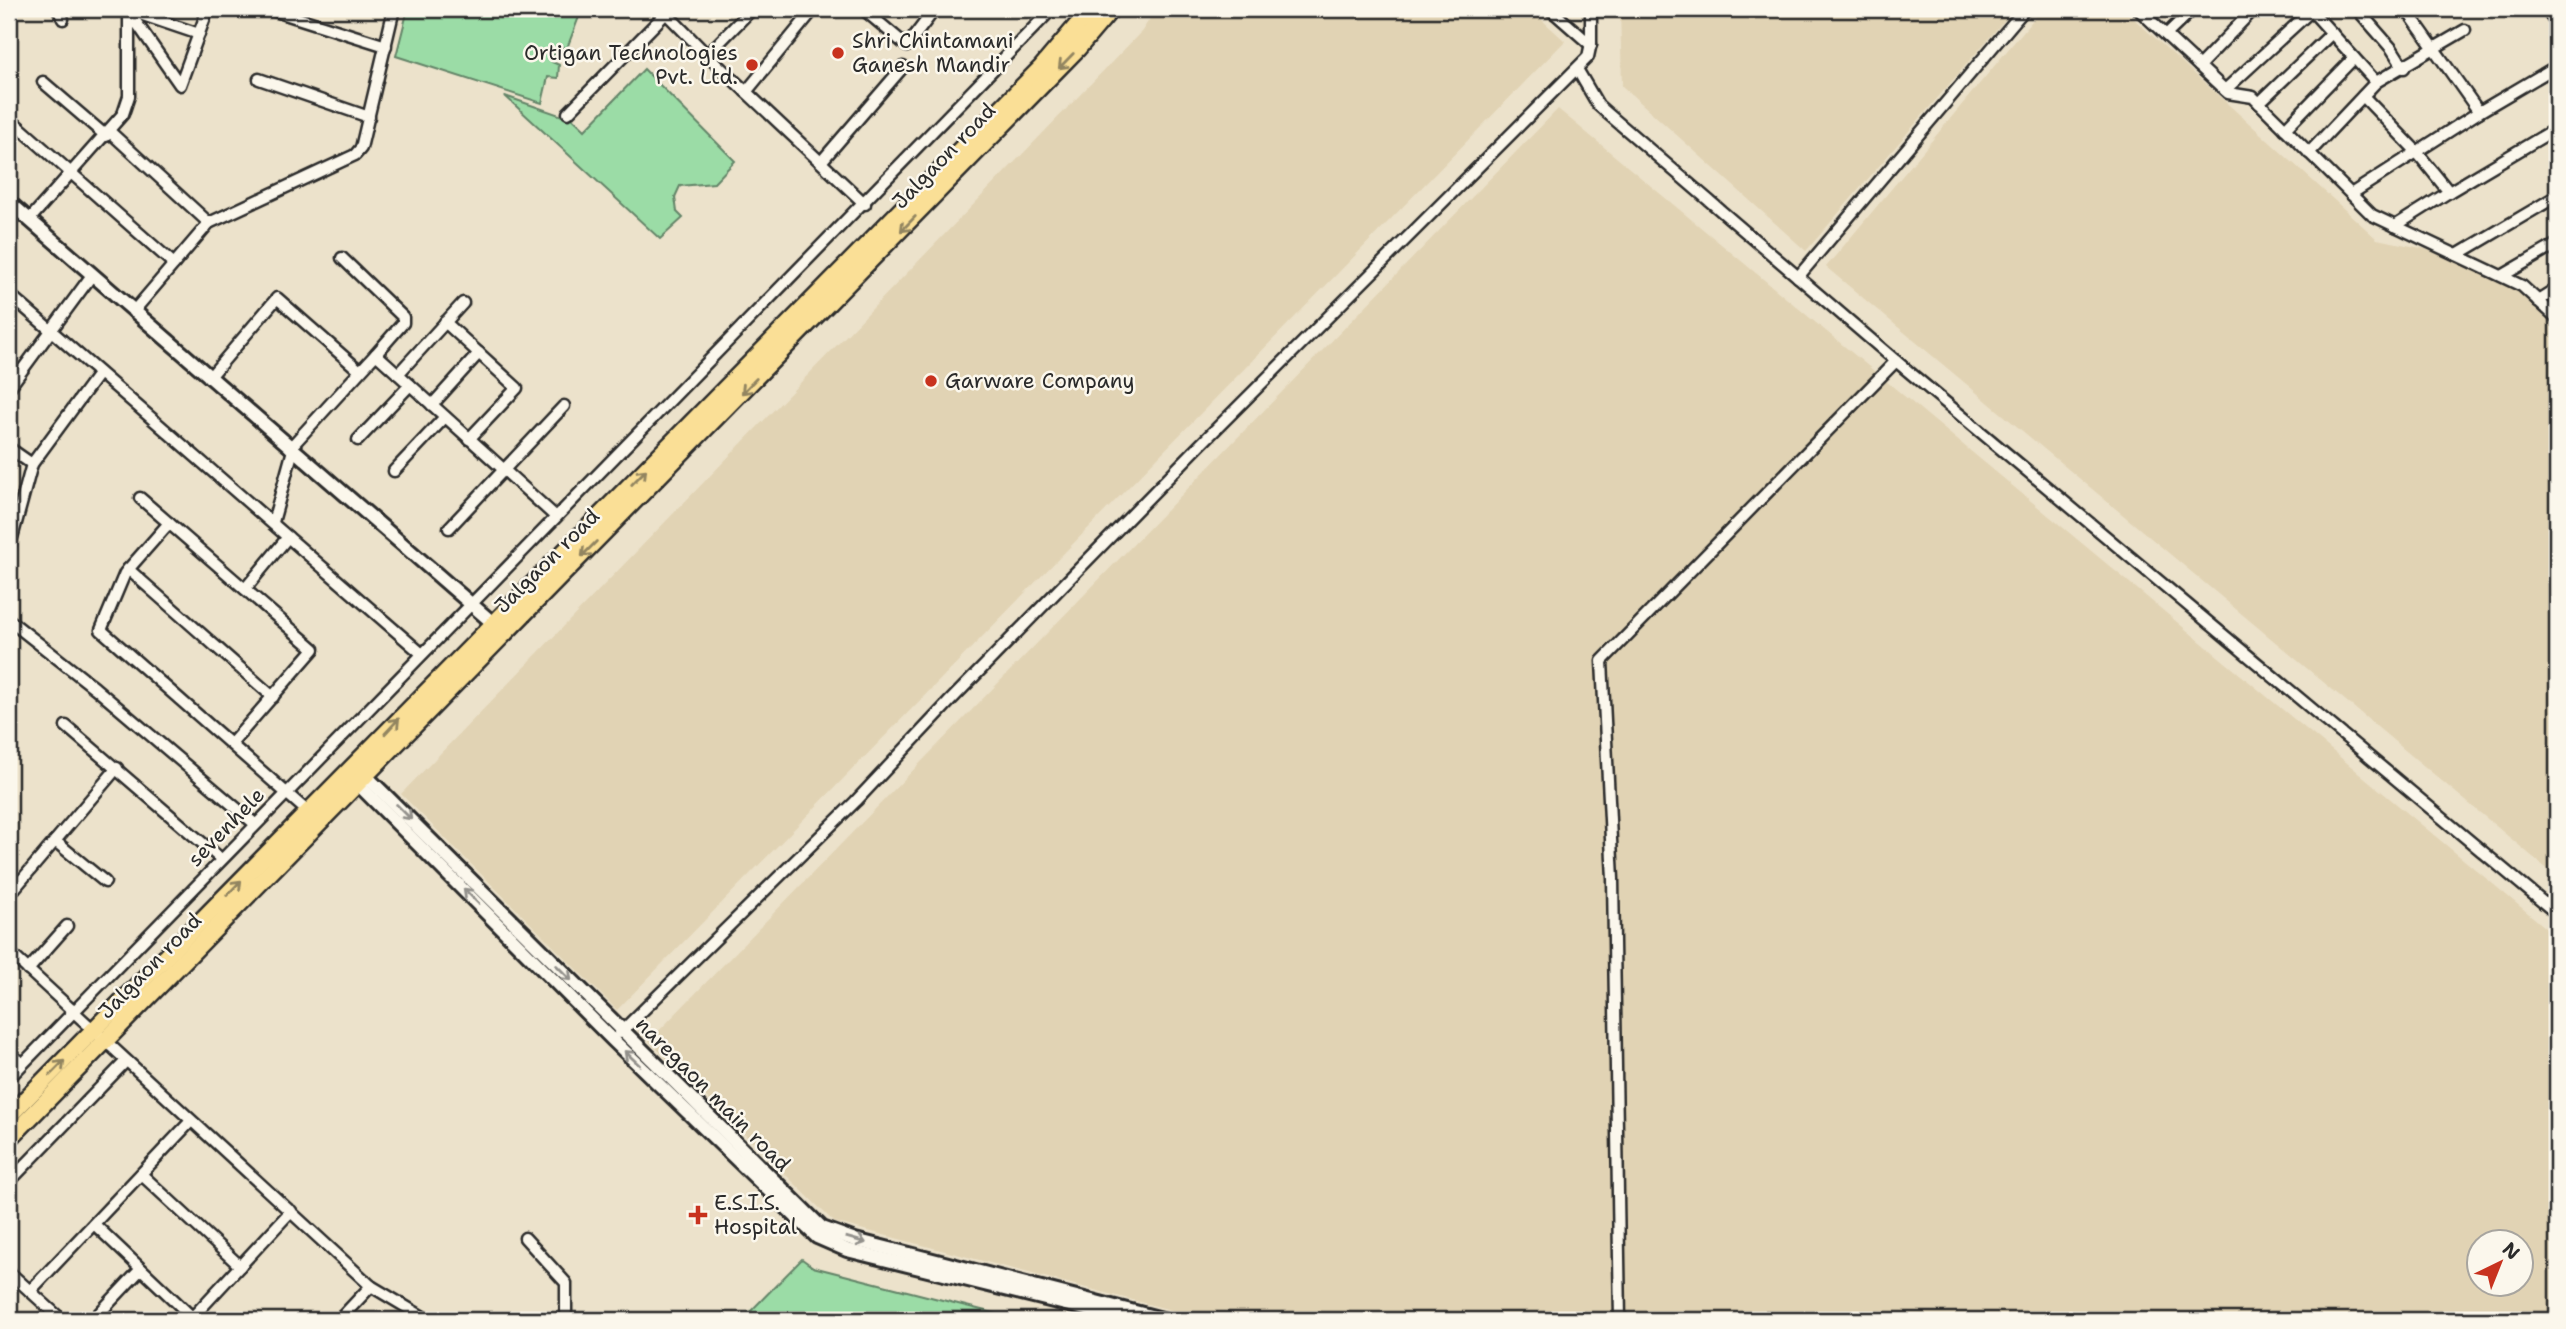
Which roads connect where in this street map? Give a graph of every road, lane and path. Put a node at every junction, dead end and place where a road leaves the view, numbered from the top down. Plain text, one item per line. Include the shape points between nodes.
1 (208, 9) edge
2 (269, 9) edge
3 (394, 9) edge
4 (752, 9) edge
5 (814, 9) edge
6 (863, 9) edge
7 (934, 9) edge
8 (1052, 9) edge
9 (1091, 9) edge
10 (1111, 9) edge
11 (1550, 9) edge
12 (1591, 9) edge
13 (2025, 9) edge
14 (2138, 9) edge
15 (2193, 9) edge
16 (2254, 9) edge
17 (2312, 9) edge
18 (2357, 9) edge
19 (2406, 9) edge
20 (2546, 9) edge
21 (128, 10) edge
22 (667, 10) edge
23 (2557, 24) edge
24 (2465, 30) dead end
25 (2332, 33) junction
26 (199, 34) junction
27 (2166, 35) junction
28 (1591, 45) junction
29 (386, 46) junction
30 (2436, 48) junction
31 (707, 55) junction
32 (2354, 58) junction
33 (2199, 66) junction
34 (2557, 66) edge
35 (903, 67) dead end
36 (2404, 68) junction
37 (1577, 69) junction
38 (258, 79) dead end
39 (43, 82) dead end
40 (2376, 82) junction
41 (2225, 90) junction
42 (746, 92) junction
43 (2363, 96) junction
44 (2259, 103) junction
45 (2479, 112) junction
46 (568, 113) dead end
47 (369, 117) junction
48 (9, 118) edge
49 (2557, 128) edge
50 (2285, 129) junction
51 (108, 133) junction
52 (2416, 151) junction
53 (2309, 153) junction
54 (821, 162) junction
55 (72, 174) junction
56 (2449, 192) junction
57 (2351, 194) junction
58 (2557, 196) edge
59 (9, 202) edge
60 (865, 204) junction
61 (29, 219) junction
62 (209, 223) junction
63 (2395, 226) junction
64 (2557, 244) edge
65 (2457, 255) junction
66 (342, 258) dead end
67 (174, 264) junction
68 (92, 275) junction
69 (2502, 276) junction
70 (1798, 277) junction
71 (2557, 289) edge
72 (9, 294) edge
73 (2538, 301) junction
74 (463, 303) dead end
75 (133, 312) junction
76 (2557, 318) edge
77 (445, 322) junction
78 (49, 329) junction
79 (479, 353) junction
80 (376, 354) junction
81 (1896, 361) junction
82 (360, 371) junction
83 (99, 373) junction
84 (398, 374) junction
85 (209, 378) junction
86 (410, 385) junction
87 (9, 388) edge
88 (432, 405) junction
89 (564, 406) dead end
90 (445, 417) junction
91 (470, 439) junction
92 (358, 440) dead end
93 (9, 448) edge
94 (292, 449) junction
95 (32, 464) junction
96 (503, 470) junction
97 (394, 471) dead end
98 (140, 498) dead end
99 (556, 517) junction
100 (169, 523) junction
101 (273, 523) junction
102 (449, 528) dead end
103 (288, 537) junction
104 (9, 549) edge
105 (128, 569) junction
106 (245, 589) junction
107 (470, 603) junction
108 (9, 620) edge
109 (494, 624) junction
110 (422, 653) junction
111 (272, 697) junction
112 (66, 726) dead end
113 (232, 743) junction
114 (117, 768) junction
115 (356, 774) junction
116 (287, 791) junction
117 (308, 812) junction
118 (255, 824) junction
119 (55, 841) junction
120 (221, 859) junction
121 (105, 882) dead end
122 (9, 895) edge
123 (2557, 915) edge
124 (67, 926) dead end
125 (9, 952) edge
126 (27, 970) junction
127 (72, 1012) junction
128 (99, 1036) junction
129 (617, 1036) junction
130 (9, 1052) edge
131 (126, 1061) junction
132 (22, 1064) junction
133 (9, 1078) edge
134 (9, 1116) edge
135 (191, 1121) junction
136 (9, 1139) edge
137 (141, 1174) junction
138 (9, 1182) edge
139 (291, 1211) junction
140 (94, 1224) junction
141 (525, 1238) dead end
142 (240, 1266) junction
143 (141, 1269) junction
144 (9, 1272) edge
145 (371, 1286) junction
146 (30, 1291) junction
147 (566, 1311) dead end
148 (192, 1319) edge
149 (62, 1320) edge
150 (93, 1320) edge
151 (339, 1320) edge
152 (428, 1320) edge
153 (1130, 1320) edge
154 (1166, 1320) edge
155 (1620, 1320) edge

1 - 26 street
2 - 29 street
3 - 29 street
4 - 31 street
5 - 42 street
6 - 7 street via 907,46
8 - 60 street, sevenhele
109 -> 9 highway, Jalgaon road via 1042,67
10 -> 115 highway, Jalgaon road via 848,285
11 - 28 street
12 - 28 street
13 - 70 street
14 - 27 street
15 - 27 street
16 - 33 street
17 - 25 street
17 - 41 street
18 - 36 street
19 - 30 street
20 - 23 street
21 - 26 street
21 - 26 street via 180,85
21 - 51 street via 129,96 123,114
22 - 31 street
22 - 46 street
24 - 30 street
25 - 32 street
25 - 44 street
27 - 33 street
28 - 37 street
29 - 47 street
30 - 36 street
30 - 45 street
31 - 42 street
32 - 40 street
32 - 50 street
33 - 41 street
34 - 45 street
35 - 54 street
36 - 40 street
37 - 70 street via 1598,105
37 - 129 street via 1199,446 856,801
38 - 47 street
39 - 51 street
40 - 43 street
41 - 44 street
42 - 54 street
43 - 52 street
43 - 53 street
44 - 50 street
45 - 52 street
47 - 62 street via 355,155
48 - 55 street
49 - 56 street
50 - 53 street
51 - 55 street
51 - 62 street
52 - 56 street
52 - 57 street
53 - 57 street
54 - 60 street
55 - 61 street
55 - 67 street
56 - 63 street
57 - 63 street via 2372,215
58 - 65 street
59 - 61 street
60 - 99 street, sevenhele
61 - 68 street
62 - 67 street
63 - 65 street
64 - 69 street
65 - 69 street
66 - 80 street via 403,317
67 - 75 street
68 - 75 street
68 - 78 street
69 - 73 street
70 - 81 street
71 - 73 street
72 - 78 street
73 - 76 street
74 - 77 street
75 - 85 street
77 - 79 street
77 - 84 street
78 - 83 street
78 - 87 street
79 - 88 street
79 - 91 street via 517,388
80 - 82 street
80 - 84 street
81 - 123 street
81 - 155 street via 1602,661 1613,879
82 - 85 street via 276,298
82 - 94 street
83 - 95 street
83 - 101 street
84 - 86 street
85 - 94 street
86 - 88 street
86 - 92 street
88 - 90 street
89 - 96 street
90 - 91 street
90 - 97 street
91 - 96 street
93 - 95 street
94 - 101 street
94 - 107 street
95 - 104 street
96 - 99 street
96 - 102 street
98 - 100 street
99 - 107 street, sevenhele
100 - 105 street
100 - 106 street
101 - 103 street
103 - 106 street
103 - 110 street
105 - 111 street
105 - 113 street via 101,630
106 - 111 street via 314,649
107 - 109 street
107 - 110 street, sevenhele
108 - 118 street
115 -> 109 highway, Jalgaon road
110 - 116 street, sevenhele
111 - 113 street
112 - 114 street
113 - 116 street
114 - 119 street
114 - 120 street
115 - 117 highway, Jalgaon road
115 - 128 highway, Jalgaon road
115 - 129 street, naregaon main road
116 - 117 street
116 - 118 street, sevenhele
128 -> 117 highway, Jalgaon road
118 - 120 street, sevenhele
119 - 121 street
119 - 122 street
120 - 127 street, sevenhele
124 - 126 street
125 - 126 street
126 - 127 street
127 - 128 street
127 - 132 street, sevenhele
128 - 131 street
134 -> 128 highway, Jalgaon road
128 - 136 highway, Jalgaon road
153 -> 129 street, naregaon main road via 847,1250 817,1237
129 -> 154 street, naregaon main road via 822,1228
130 - 132 street
131 - 135 street
131 - 138 street
132 - 133 street, sevenhele
135 - 137 street
135 - 139 street
137 - 140 street
137 - 142 street
139 - 142 street
139 - 145 street
140 - 143 street
140 - 146 street
141 - 147 street via 566,1283
142 - 148 street
143 - 148 street
143 - 150 street
144 - 146 street
145 - 151 street
145 - 152 street
146 - 149 street

